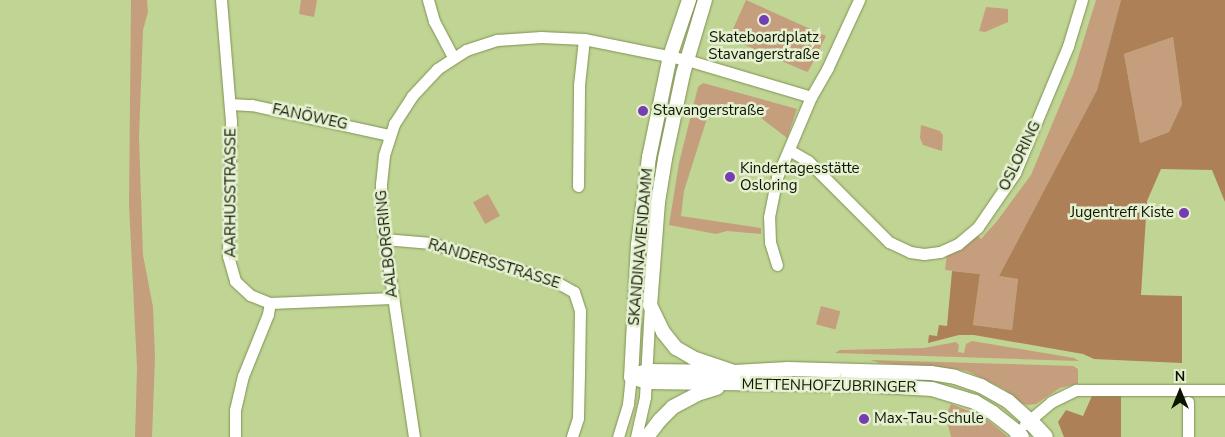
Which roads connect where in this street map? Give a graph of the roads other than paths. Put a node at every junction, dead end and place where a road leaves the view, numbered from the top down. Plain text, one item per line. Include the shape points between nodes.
1 (221, 0) edge
2 (428, 0) edge
3 (689, 0) edge
4 (705, 0) edge
5 (859, 0) edge
6 (1082, 0) edge
7 (584, 39) junction
8 (670, 56) junction
9 (453, 57) junction
10 (687, 60) junction
11 (811, 97) junction
12 (230, 104) junction
13 (390, 135) junction
14 (789, 150) junction
15 (578, 186) dead end
16 (384, 239) junction
17 (777, 265) dead end
18 (392, 298) junction
19 (270, 303) junction
20 (650, 305) junction
21 (631, 376) junction
22 (647, 377) junction
23 (733, 378) junction
24 (1225, 390) edge
25 (1188, 402) dead end
26 (1030, 420) junction
27 (1019, 434) edge
28 (235, 437) edge
29 (414, 437) edge
30 (572, 437) edge
31 (618, 437) edge
32 (636, 437) edge
33 (647, 437) edge
34 (1045, 437) edge
35 (1188, 437) edge

1 - 12 street, AARHUSSTRASSE
2 - 9 street via 434,21
3 - 8 main road, SKANDINAVIENDAMM
4 - 10 main road, SKANDINAVIENDAMM
5 - 11 street
6 - 14 street, OSLORING via 1068,46 1015,173 978,227 958,244 940,252 924,254 910,252 889,242 808,161
7 - 8 street, AALBORGRING
7 - 9 street, AALBORGRING via 511,38 486,42
7 - 15 street via 579,85
8 - 10 street
8 - 21 main road, SKANDINAVIENDAMM via 642,200
9 - 13 street, AALBORGRING via 415,92
10 - 11 street
10 - 20 main road, SKANDINAVIENDAMM via 661,185
11 - 14 street
12 - 13 street, FANÖWEG via 252,105
12 - 19 street, AARHUSSTRASSE via 232,153 228,256 235,282 250,295
13 - 16 street, AALBORGRING via 381,184
14 - 17 street via 777,177 769,217 770,242
16 - 18 street, AALBORGRING
16 - 30 street, RANDERSSTRASSE via 423,242 452,249 558,283 574,292 580,311 578,418
18 - 19 street, AARHUSSTRASSE
18 - 29 street, AALBORGRING
19 - 28 street via 243,376 236,410
20 - 22 street, SKANDINAVIENDAMM
20 - 23 main road, SKANDINAVIENDAMM via 663,332 676,348
21 - 22 main road, METTENHOFZUBRINGER
21 - 31 street, SKANDINAVIENDAMM via 628,404
22 - 23 main road, METTENHOFZUBRINGER
22 - 32 street, SKANDINAVIENDAMM
23 - 26 main road, METTENHOFZUBRINGER via 788,369 942,374 991,391
23 - 27 main road, METTENHOFZUBRINGER via 932,389 975,402
23 - 33 main road via 686,399 668,412
24 - 26 street via 1076,390 1056,399
25 - 35 street
26 - 27 street
26 - 34 highway

